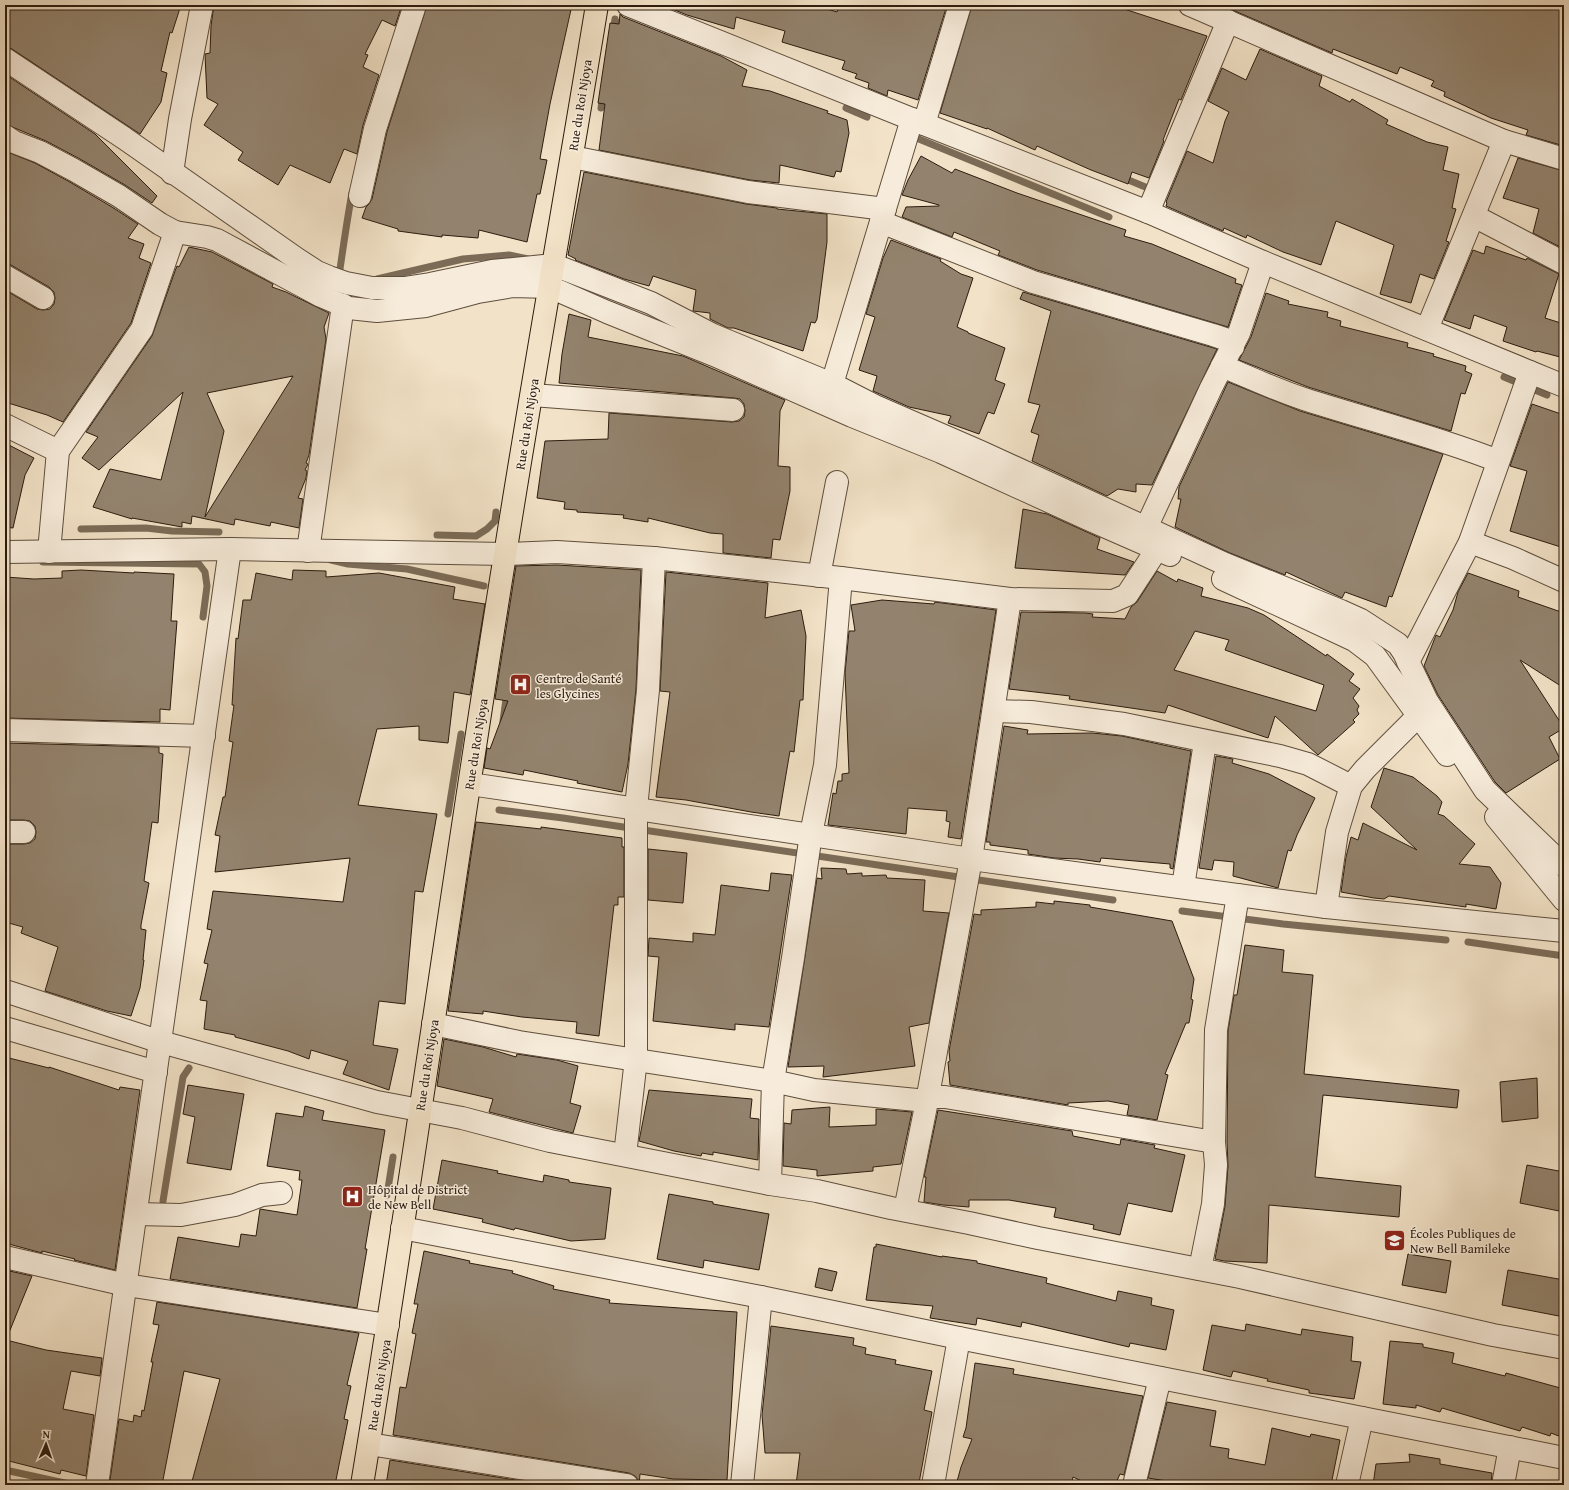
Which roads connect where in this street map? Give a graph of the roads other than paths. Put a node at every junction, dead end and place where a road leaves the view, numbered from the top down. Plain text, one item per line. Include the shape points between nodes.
1 (202, 5) edge
2 (415, 5) edge
3 (597, 5) edge
4 (628, 5) edge
5 (960, 5) edge
6 (1190, 5) edge
7 (1228, 21) junction
8 (5, 59) edge
9 (918, 121) junction
10 (1504, 141) junction
11 (8, 145) edge
12 (572, 157) junction
13 (1564, 159) edge
14 (172, 173) junction
15 (360, 196) dead end
16 (1148, 212) junction
17 (883, 215) junction
18 (1474, 216) junction
19 (175, 232) junction
20 (1263, 262) junction
21 (1564, 263) edge
22 (554, 265) junction
23 (5, 276) edge
24 (550, 287) junction
25 (44, 298) dead end
26 (343, 305) junction
27 (1427, 329) junction
28 (1233, 347) junction
29 (1222, 366) junction
30 (1530, 372) junction
31 (832, 384) junction
32 (1564, 386) edge
33 (532, 395) junction
34 (733, 410) dead end
35 (5, 425) edge
36 (58, 451) junction
37 (1498, 461) junction
38 (837, 482) dead end
39 (1146, 528) junction
40 (1470, 542) junction
41 (230, 549) junction
42 (1157, 549) junction
43 (308, 550) junction
44 (5, 552) edge
45 (49, 552) junction
46 (505, 554) junction
47 (654, 558) junction
48 (819, 576) junction
49 (841, 578) junction
50 (1564, 581) edge
51 (1010, 599) junction
52 (1408, 662) junction
53 (994, 711) junction
54 (1418, 716) junction
55 (5, 730) edge
56 (204, 736) junction
57 (1205, 742) junction
58 (470, 784) junction
59 (1351, 786) junction
60 (636, 808) junction
61 (811, 834) junction
62 (971, 859) junction
63 (1564, 866) edge
64 (1183, 887) junction
65 (1238, 895) junction
66 (1564, 900) edge
67 (1326, 907) junction
68 (1564, 931) edge
69 (5, 991) edge
70 (433, 1024) junction
71 (5, 1028) edge
72 (161, 1042) junction
73 (636, 1059) junction
74 (156, 1072) junction
75 (773, 1081) junction
76 (927, 1101) junction
77 (420, 1111) junction
78 (1214, 1142) junction
79 (625, 1155) junction
80 (770, 1184) junction
81 (281, 1193) dead end
82 (905, 1210) junction
83 (136, 1214) junction
84 (402, 1228) junction
85 (5, 1257) edge
86 (1200, 1269) junction
87 (126, 1284) junction
88 (761, 1297) junction
89 (388, 1325) junction
90 (959, 1338) junction
91 (1564, 1348) edge
92 (1160, 1378) junction
93 (1362, 1418) junction
94 (369, 1444) junction
95 (1510, 1447) junction
96 (1564, 1458) edge
97 (97, 1485) edge
98 (362, 1485) edge
99 (627, 1485) edge
100 (742, 1485) edge
101 (933, 1485) edge
102 (1134, 1485) edge
103 (1347, 1485) edge
104 (1503, 1485) edge

1 - 14 street
2 - 15 street via 375,129
3 - 12 main road, Rue du Roi Njoya
4 - 9 street
5 - 9 street
6 - 7 street
7 - 10 street
7 - 16 street
8 - 14 street
9 - 16 street
9 - 17 street
10 - 13 street
10 - 18 street
11 - 19 street via 40,152 119,196
12 - 17 street via 748,192
12 - 22 main road, Rue du Roi Njoya
14 - 22 street via 317,272 346,283 372,288 404,288 492,271
16 - 20 street
17 - 28 street via 1033,282 1213,335 1225,339
17 - 31 street
18 - 21 street
18 - 27 street
19 - 26 street via 217,240 321,296
19 - 36 street via 142,329
20 - 27 street
20 - 28 street
22 - 24 main road, Rue du Roi Njoya
22 - 31 street via 650,303 713,335
23 - 25 street
24 - 26 street via 513,286 426,306 377,311
24 - 33 main road, Rue du Roi Njoya
24 - 42 street via 941,452
26 - 43 street
27 - 30 street
28 - 29 street
29 - 37 street via 1302,398
29 - 39 street
30 - 32 street
30 - 37 street
31 - 39 street via 875,406
33 - 34 street
33 - 46 main road, Rue du Roi Njoya
35 - 36 street
36 - 45 street
37 - 40 street
38 - 48 street
39 - 52 street via 1224,564 1361,620 1398,644
40 - 50 street
40 - 52 street
41 - 43 street
41 - 45 street
41 - 56 street
42 - 51 street via 1127,595 1113,601
42 - 54 street via 1354,640 1376,656
43 - 46 street
44 - 45 street
46 - 47 street via 564,552
46 - 58 main road, Rue du Roi Njoya
47 - 48 street
47 - 60 street via 648,690
48 - 49 street
49 - 51 street
49 - 61 street via 825,765
51 - 53 street
52 - 63 street via 1428,701 1485,790
53 - 57 street via 1031,712 1124,724
53 - 62 street
54 - 59 street via 1364,769
54 - 66 street via 1483,802
55 - 56 street
56 - 72 street
57 - 59 street via 1308,764
57 - 64 street
58 - 60 street
58 - 70 main road, Rue du Roi Njoya
59 - 67 street via 1337,832
60 - 61 street
60 - 73 street
61 - 62 street
61 - 75 street
62 - 64 street
62 - 76 street
64 - 65 street
65 - 67 street
65 - 78 street via 1216,1030
67 - 68 street
69 - 72 street
70 - 73 street via 519,1042
70 - 77 main road, Rue du Roi Njoya
71 - 74 street
72 - 74 street
72 - 77 street via 370,1100
73 - 75 street
73 - 79 street
74 - 83 street
75 - 76 street via 814,1090
75 - 80 street
76 - 78 street via 932,1097 945,1097
76 - 82 street
77 - 79 street via 462,1118 550,1141
77 - 84 main road, Rue du Roi Njoya
78 - 86 street via 1216,1165 1213,1204
79 - 80 street
80 - 82 street via 817,1191
81 - 83 street via 262,1195 235,1205 181,1215
82 - 86 street
83 - 87 street
84 - 88 street
84 - 89 main road, Rue du Roi Njoya
85 - 87 street
86 - 91 street
87 - 89 street
87 - 97 street
88 - 90 street
88 - 100 street
89 - 94 main road, Rue du Roi Njoya
90 - 92 street
90 - 101 street
92 - 93 street
92 - 102 street
93 - 95 street
93 - 103 street
94 - 98 main road, Rue du Roi Njoya
94 - 99 street
95 - 96 street
95 - 104 street

